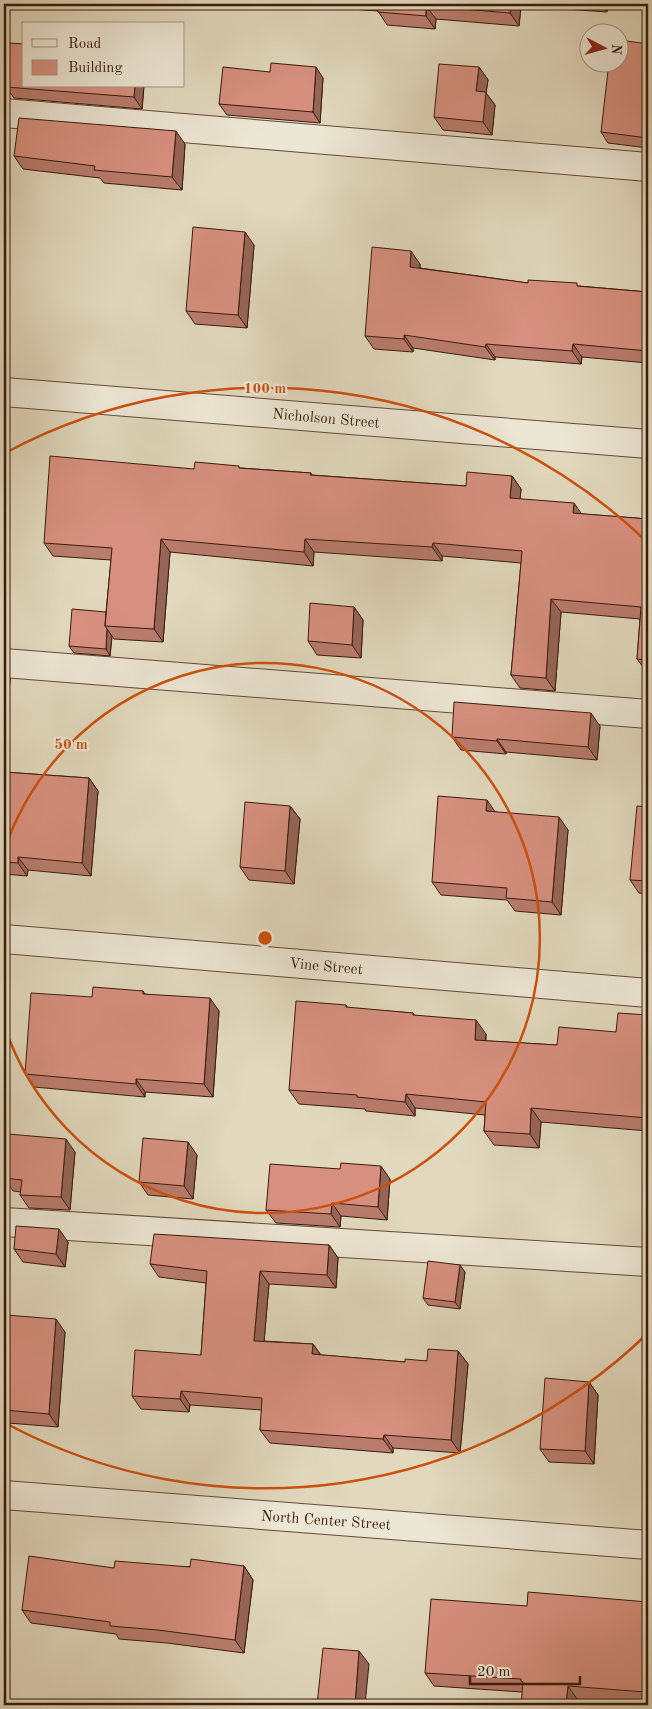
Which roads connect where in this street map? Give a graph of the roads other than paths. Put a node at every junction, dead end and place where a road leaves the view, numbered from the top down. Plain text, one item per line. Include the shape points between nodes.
1 (4, 113) edge
2 (648, 167) edge
3 (4, 392) edge
4 (648, 444) edge
5 (4, 663) edge
6 (648, 714) edge
7 (4, 939) edge
8 (648, 993) edge
9 (4, 1222) edge
10 (648, 1262) edge
11 (4, 1495) edge
12 (648, 1545) edge

1 - 2 street
3 - 4 street, Nicholson Street
5 - 6 street
7 - 8 street, Vine Street
9 - 10 street
11 - 12 street, North Center Street

